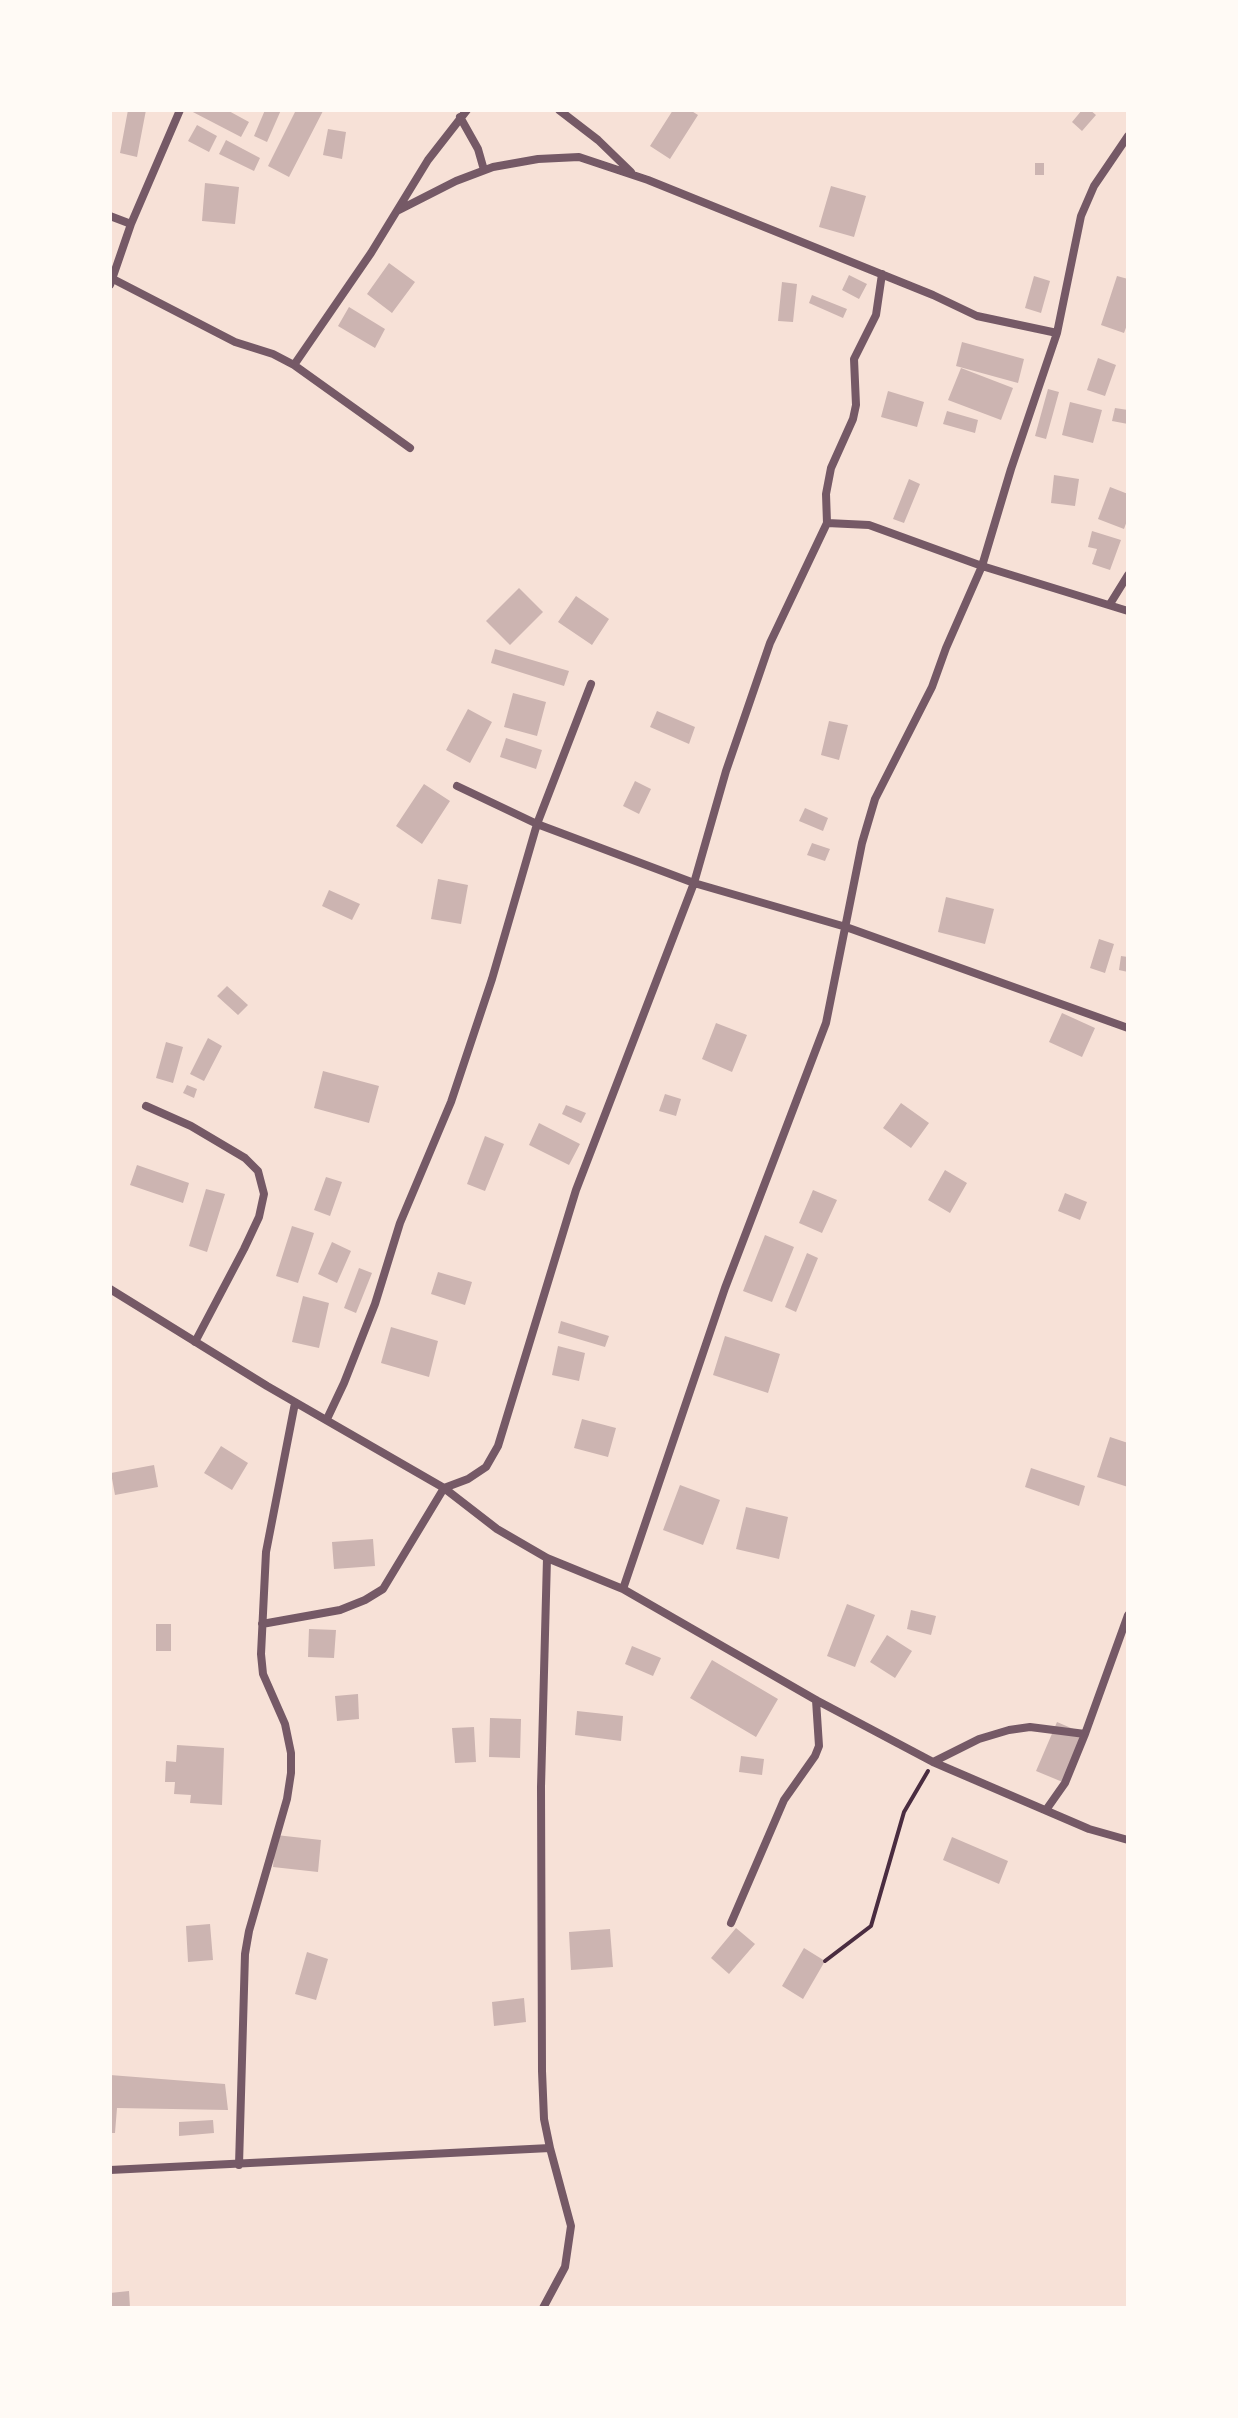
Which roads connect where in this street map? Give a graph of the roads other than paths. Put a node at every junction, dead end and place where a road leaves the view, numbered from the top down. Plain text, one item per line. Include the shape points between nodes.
1 (180, 110) edge
2 (559, 110) edge
3 (464, 113) edge
4 (1128, 136) edge
5 (484, 170) junction
6 (634, 175) junction
7 (397, 211) junction
8 (110, 216) edge
9 (131, 224) junction
10 (882, 274) junction
11 (111, 282) edge
12 (1057, 333) junction
13 (294, 365) junction
14 (410, 448) dead end
15 (827, 523) junction
16 (982, 566) junction
17 (1128, 575) edge
18 (1110, 604) junction
19 (1128, 611) edge
20 (591, 684) dead end
21 (457, 786) dead end
22 (537, 824) junction
23 (694, 883) junction
24 (846, 927) junction
25 (1128, 1028) edge
26 (146, 1106) dead end
27 (110, 1289) edge
28 (195, 1342) junction
29 (295, 1403) junction
30 (327, 1419) junction
31 (444, 1488) junction
32 (547, 1558) junction
33 (623, 1589) junction
34 (1128, 1615) edge
35 (262, 1624) junction
36 (816, 1700) junction
37 (1085, 1734) junction
38 (933, 1762) junction
39 (1046, 1810) junction
40 (1128, 1840) edge
41 (731, 1923) dead end
42 (550, 2148) junction
43 (239, 2165) junction
44 (110, 2170) edge
45 (543, 2308) edge

1 - 9 street
2 - 6 street
3 - 5 street
3 - 7 street
4 - 12 street via 1081,216
5 - 6 street via 579,157
5 - 7 street
6 - 10 street
7 - 13 street
8 - 9 street
9 - 11 street
10 - 12 street via 977,316
10 - 15 street via 876,315 854,359 856,405 831,468
11 - 13 street
12 - 16 street
13 - 14 street
15 - 16 street via 869,525
15 - 23 street via 770,643
16 - 18 street
16 - 24 street via 932,687 875,799
17 - 18 street
18 - 19 street
20 - 22 street
21 - 22 street
22 - 23 street
22 - 30 street via 451,1102
23 - 24 street
23 - 31 street via 576,1190 498,1446 486,1467
24 - 25 street
24 - 33 street via 826,1023 725,1288
26 - 28 street via 245,1158 258,1171 264,1194 259,1217
27 - 28 street
28 - 29 street
29 - 30 street
29 - 35 street via 266,1552
30 - 31 street
31 - 32 street via 497,1529
31 - 35 street via 383,1589 340,1610
32 - 33 street
32 - 42 street via 542,2071
33 - 36 street
34 - 37 street
35 - 43 street via 263,1674 285,1724 291,1773 245,1954
36 - 38 street
36 - 41 street via 819,1746 784,1800
37 - 38 street via 1030,1727 1009,1730
37 - 39 street via 1065,1783
38 - 39 street
39 - 40 street
42 - 43 street
42 - 45 street via 571,2226 565,2267
43 - 44 street

